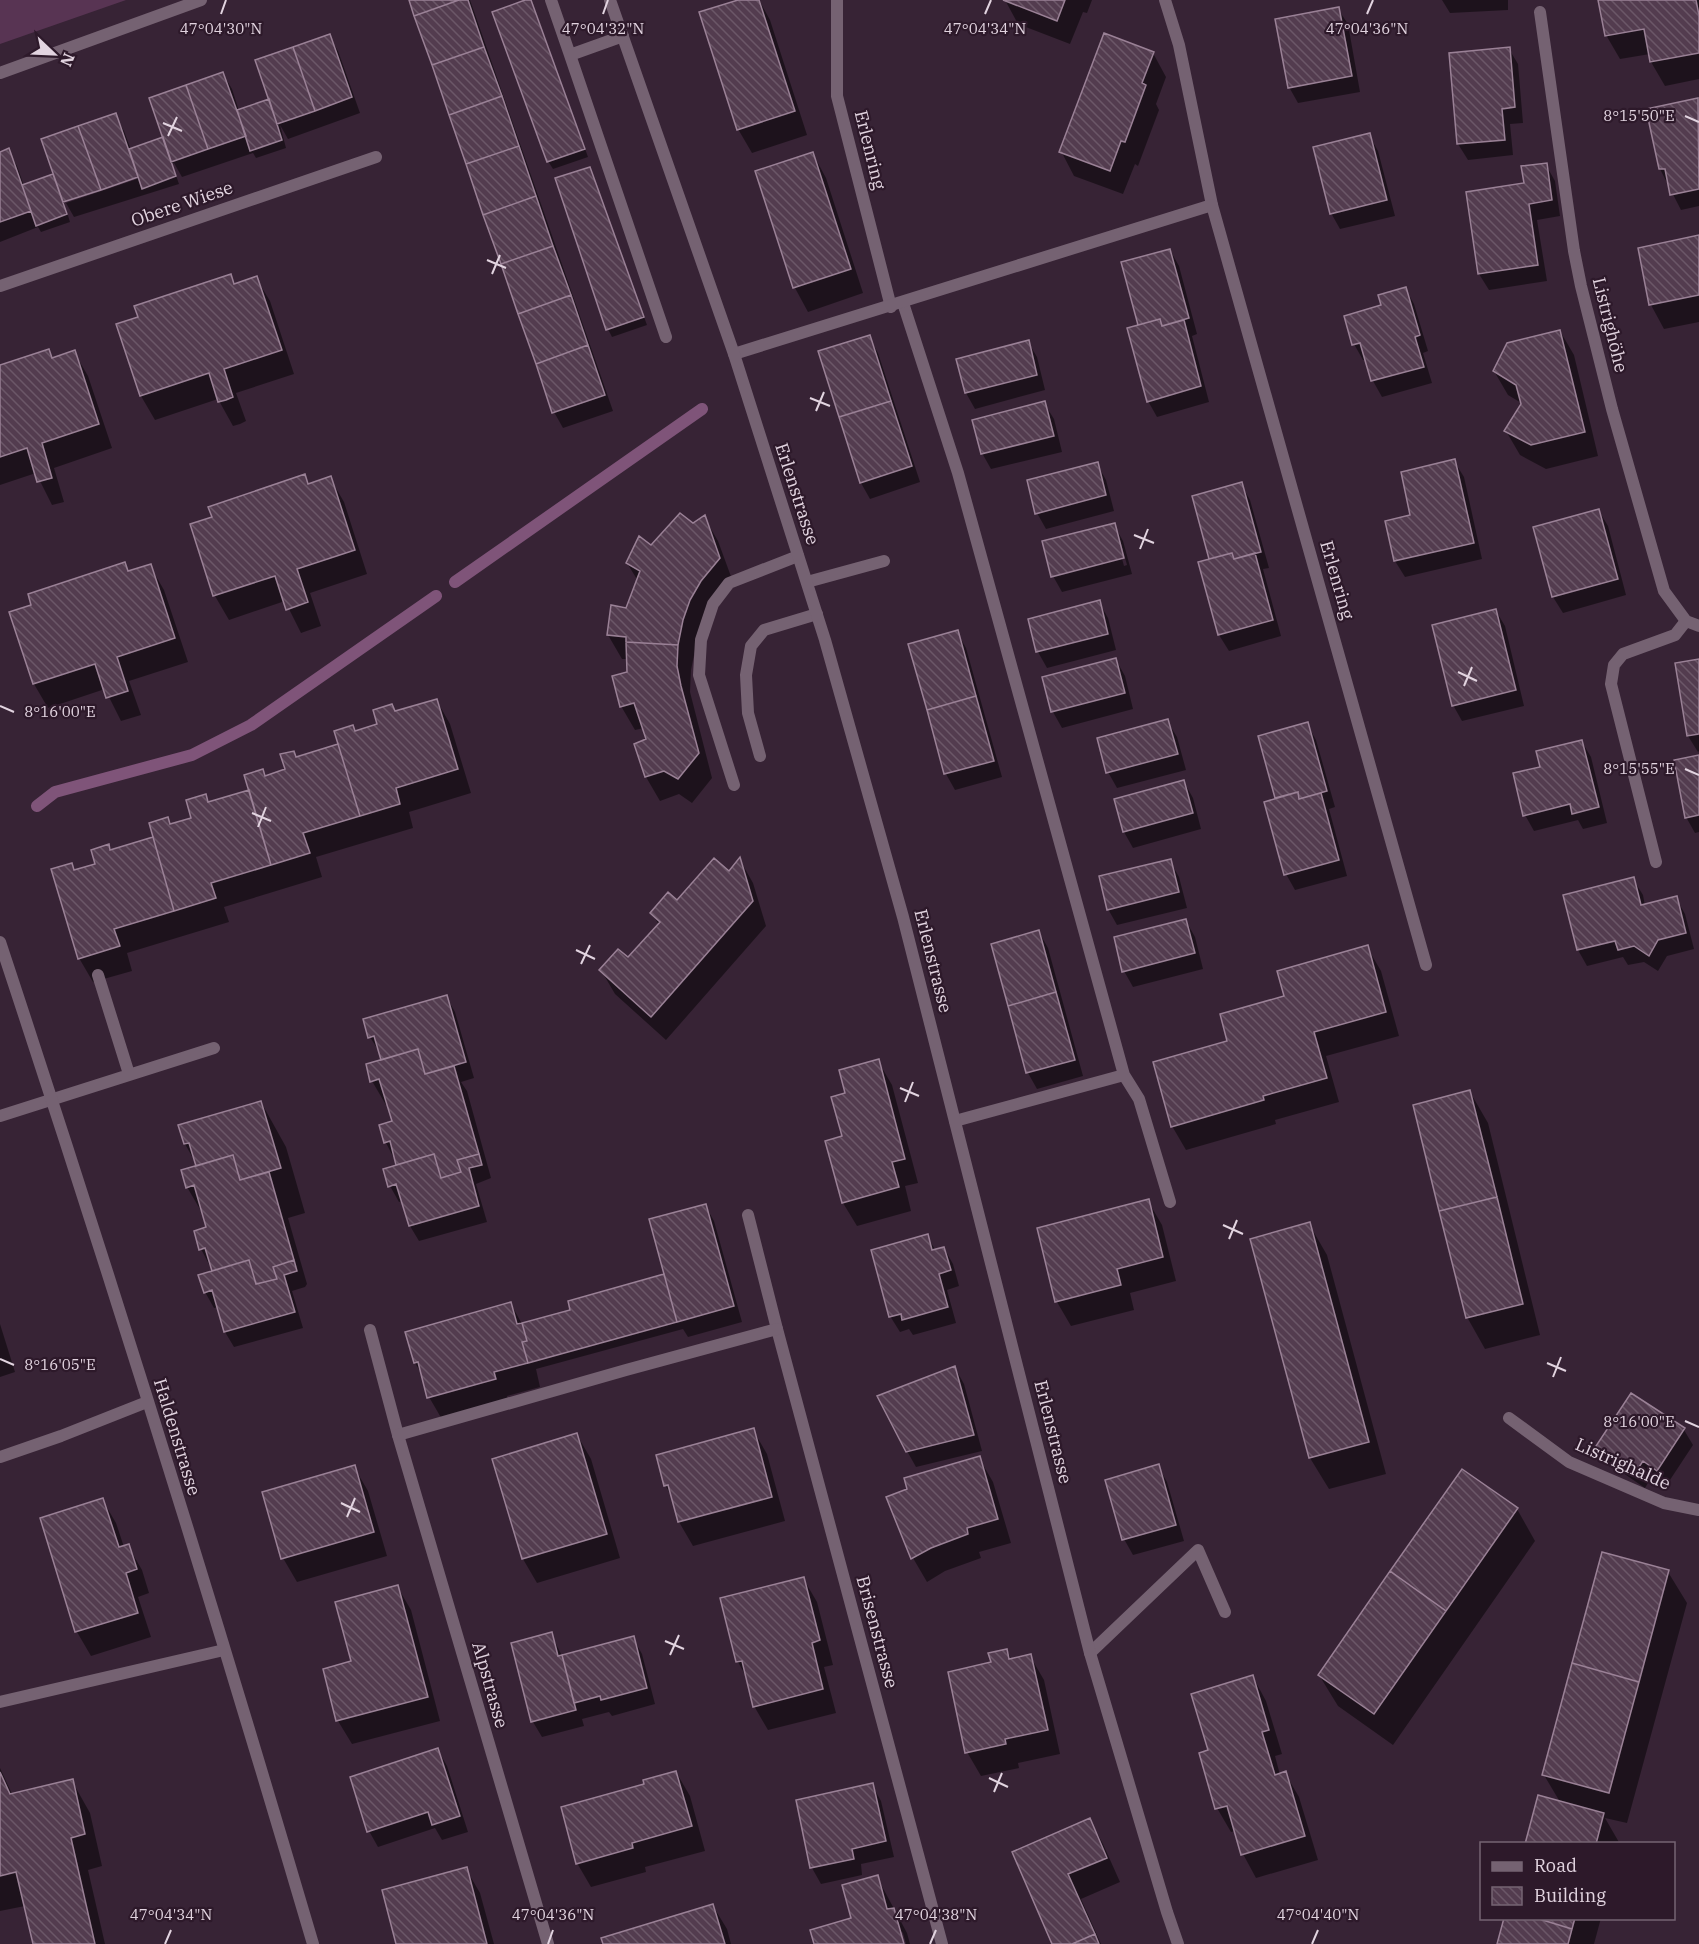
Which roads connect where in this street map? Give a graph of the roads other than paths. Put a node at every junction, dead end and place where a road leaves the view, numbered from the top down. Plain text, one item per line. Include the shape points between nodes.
1 (201, 0) edge
2 (551, 0) edge
3 (610, 0) edge
4 (837, 0) edge
5 (1165, 0) edge
6 (1540, 12) dead end
7 (623, 36) junction
8 (570, 55) junction
9 (0, 73) edge
10 (376, 157) dead end
11 (1212, 205) junction
12 (0, 286) edge
13 (897, 305) junction
14 (666, 337) dead end
15 (734, 354) junction
16 (798, 556) junction
17 (884, 561) dead end
18 (807, 582) junction
19 (817, 614) junction
20 (1686, 621) junction
21 (1699, 626) edge
22 (760, 756) dead end
23 (734, 785) dead end
24 (1656, 862) dead end
25 (0, 942) edge
26 (1426, 965) dead end
27 (98, 975) dead end
28 (214, 1048) dead end
29 (129, 1074) junction
30 (1124, 1075) junction
31 (52, 1100) junction
32 (0, 1116) edge
33 (955, 1121) junction
34 (1170, 1202) dead end
35 (748, 1215) dead end
36 (777, 1329) junction
37 (370, 1330) dead end
38 (147, 1402) junction
39 (1509, 1418) dead end
40 (398, 1436) junction
41 (0, 1457) edge
42 (1699, 1510) edge
43 (1225, 1612) dead end
44 (224, 1650) junction
45 (1090, 1653) junction
46 (0, 1702) edge
47 (313, 1944) edge
48 (548, 1944) edge
49 (942, 1944) edge
50 (1178, 1944) edge

1 - 9 street
2 - 8 street
3 - 7 street, Erlenstrasse
4 - 13 street, Erlenring via 837,96
5 - 11 street, Erlenring via 1179,45
6 - 20 street, Listrighöhe via 1581,286 1664,591
7 - 8 street
7 - 15 street, Erlenstrasse
8 - 14 street
10 - 12 street, Obere Wiese
11 - 13 street
11 - 26 street, Erlenring
13 - 15 street
13 - 30 street, Erlenring via 958,473
15 - 16 street, Erlenstrasse
16 - 18 street, Erlenstrasse
16 - 23 street via 729,583 713,604 701,640 699,675
17 - 18 street
18 - 19 street, Erlenstrasse
19 - 22 street via 764,630 751,646 746,675 748,713
19 - 33 street, Erlenstrasse via 903,917
20 - 21 street
20 - 24 street via 1675,634 1623,654 1614,665 1611,684
25 - 31 street, Haldenstrasse
27 - 29 street
28 - 29 street
29 - 31 street
30 - 33 street
30 - 34 street, Erlenring via 1139,1100
31 - 32 street
31 - 38 street, Haldenstrasse
33 - 45 street, Erlenstrasse
35 - 36 street, Brisenstrasse
36 - 40 street
36 - 49 street, Brisenstrasse
37 - 40 street, Alpstrasse
38 - 41 street
38 - 44 street, Haldenstrasse
39 - 42 street, Listrighalde via 1569,1462 1664,1503
40 - 48 street, Alpstrasse
43 - 45 street via 1198,1550
44 - 46 street
44 - 47 street, Haldenstrasse
45 - 50 street, Erlenstrasse

